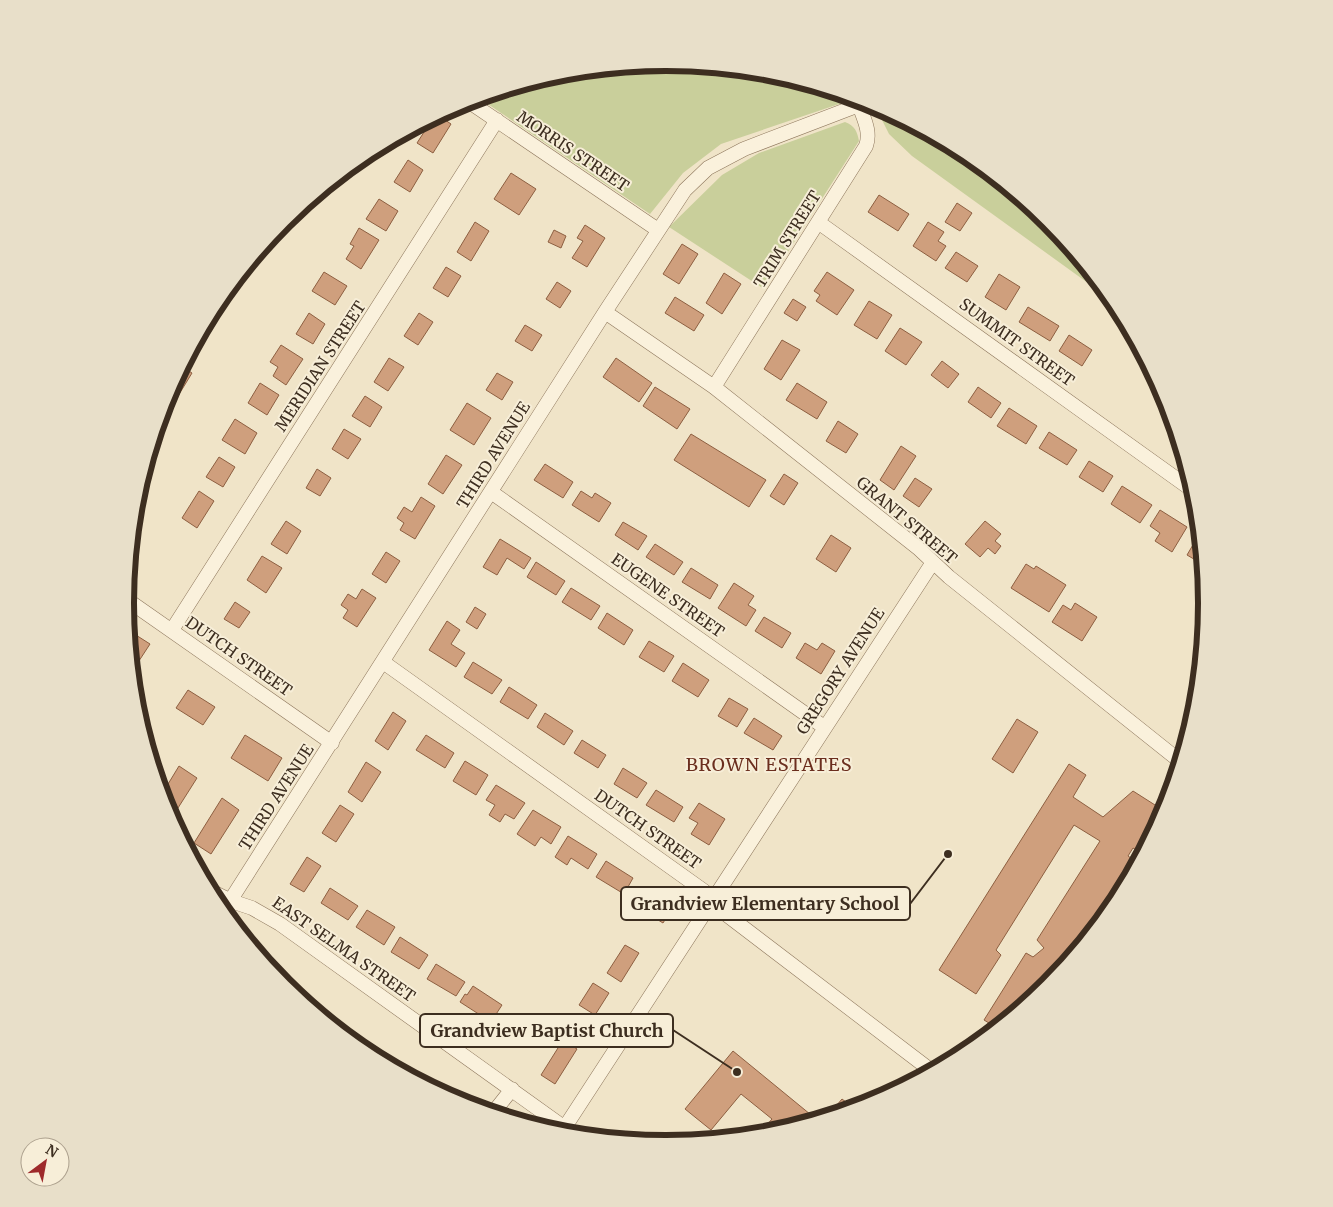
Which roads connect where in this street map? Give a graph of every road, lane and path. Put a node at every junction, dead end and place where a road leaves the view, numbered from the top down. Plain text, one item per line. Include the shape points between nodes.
1 (855, 106) edge
2 (476, 107) edge
3 (863, 109) edge
4 (497, 120) junction
5 (818, 222) junction
6 (658, 230) junction
7 (605, 312) junction
8 (714, 387) junction
9 (1186, 485) edge
10 (491, 492) junction
11 (933, 562) junction
12 (134, 604) edge
13 (172, 630) junction
14 (383, 662) junction
15 (824, 728) junction
16 (332, 742) junction
17 (1176, 758) edge
18 (713, 900) junction
19 (228, 905) edge
20 (229, 906) edge
21 (927, 1067) edge
22 (512, 1089) junction
23 (497, 1109) edge
24 (563, 1126) edge
25 (572, 1127) edge

1 - 6 street, THIRD AVENUE via 744,149 708,168 685,190
2 - 4 street, MORRIS STREET
3 - 5 street, TRIM STREET via 869,140
4 - 6 street, MORRIS STREET
4 - 13 street, MERIDIAN STREET
5 - 8 street, TRIM STREET
5 - 9 street, SUMMIT STREET
6 - 7 street, THIRD AVENUE
7 - 8 street, GRANT STREET
7 - 10 street, THIRD AVENUE
8 - 11 street, GRANT STREET
10 - 14 street, THIRD AVENUE
10 - 15 street, EUGENE STREET
11 - 15 street, GREGORY AVENUE
11 - 17 street, GRANT STREET
12 - 13 street, DUTCH STREET
13 - 16 street, DUTCH STREET
14 - 16 street, THIRD AVENUE
14 - 18 street, DUTCH STREET
15 - 18 street, GREGORY AVENUE
16 - 19 street, THIRD AVENUE
18 - 21 street, DUTCH STREET via 723,912
18 - 25 street, GREGORY AVENUE
20 - 22 street, EAST SELMA STREET via 252,908 280,924
22 - 23 street
22 - 24 street, EAST SELMA STREET

